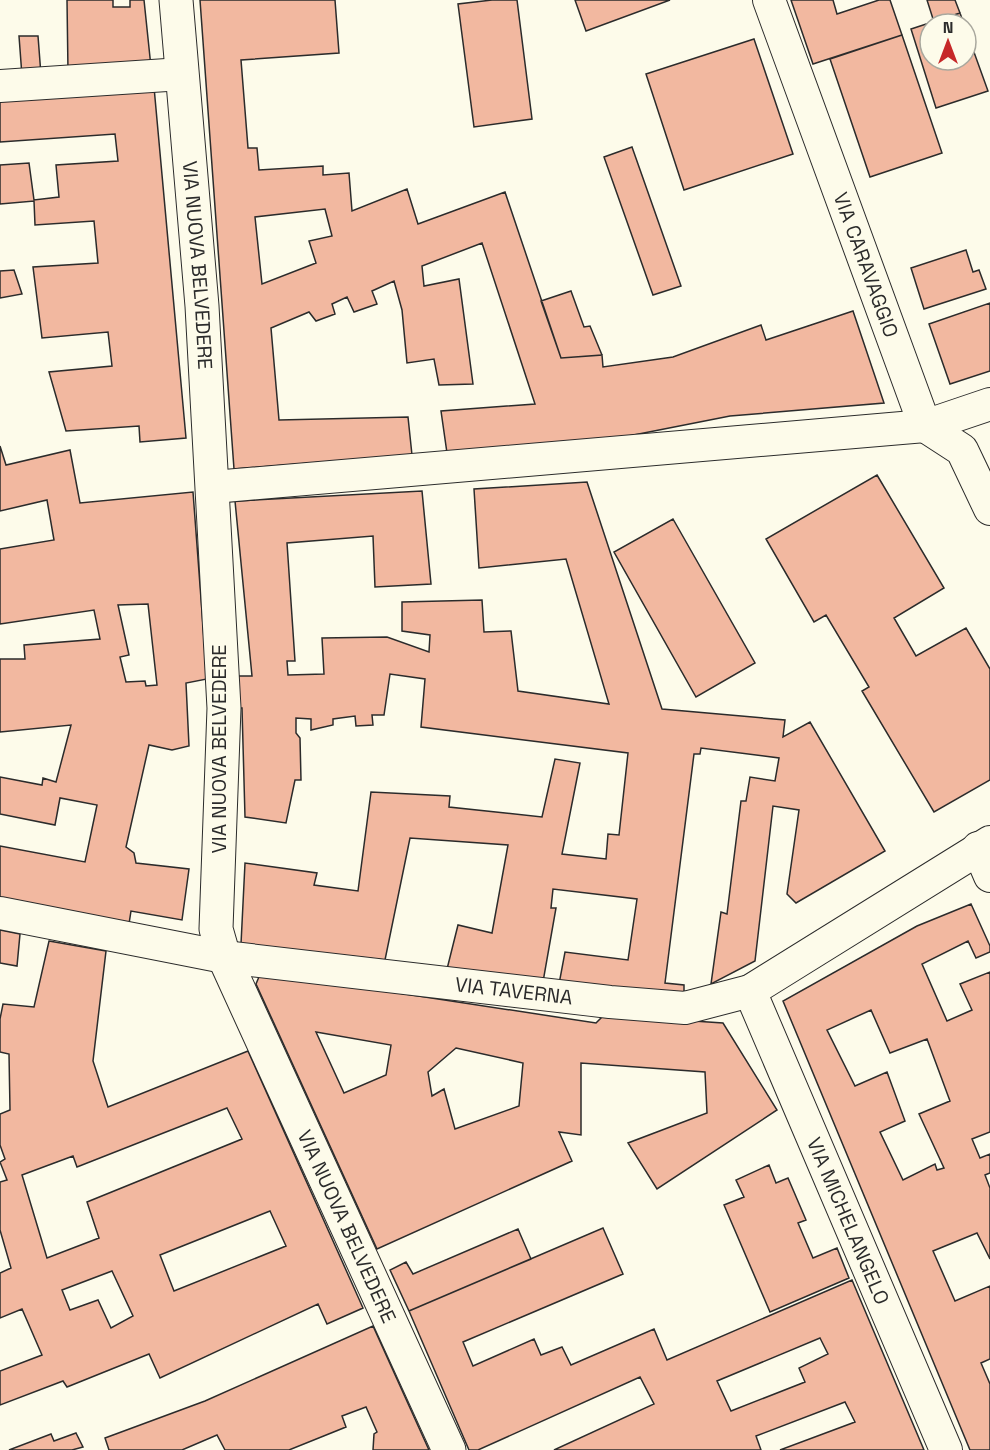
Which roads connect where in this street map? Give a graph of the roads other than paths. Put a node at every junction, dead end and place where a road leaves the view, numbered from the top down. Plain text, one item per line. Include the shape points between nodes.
1 (176, 0) edge
2 (769, 0) edge
3 (182, 74) junction
4 (0, 86) edge
5 (990, 404) edge
6 (925, 426) junction
7 (213, 487) junction
8 (990, 509) edge
9 (986, 855) edge
10 (0, 913) edge
11 (224, 957) junction
12 (750, 991) junction
13 (449, 1450) edge
14 (946, 1450) edge

1 - 3 street, VIA NUOVA BELVEDERE
2 - 6 street, VIA CARAVAGGIO
3 - 4 street
3 - 7 street, VIA NUOVA BELVEDERE
5 - 6 street
6 - 7 street
6 - 8 street via 962,450
7 - 11 street, VIA NUOVA BELVEDERE via 224,708 216,929
9 - 12 street, VIA TAVERNA
10 - 11 street, VIA TAVERNA
11 - 12 street, VIA TAVERNA via 685,1008
11 - 13 street, VIA NUOVA BELVEDERE
12 - 14 street, VIA MICHELANGELO

